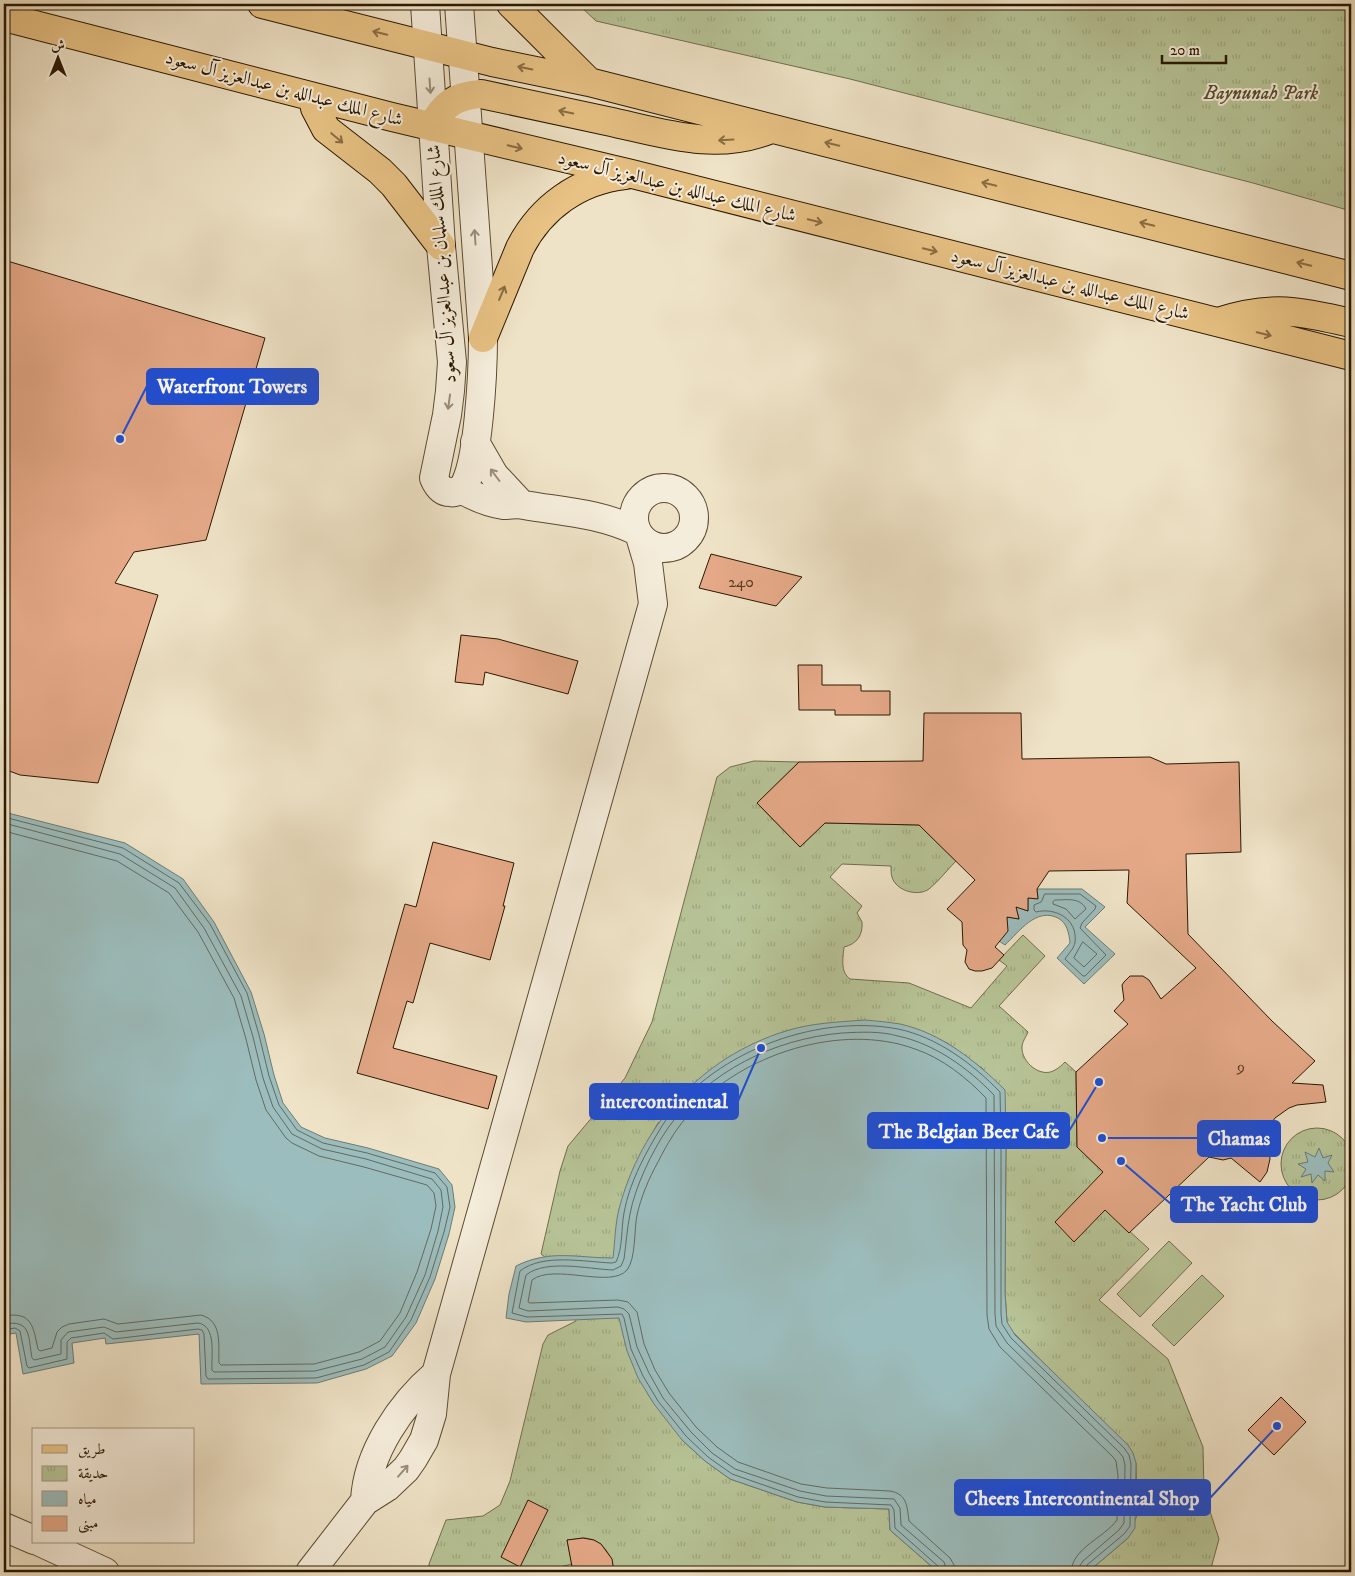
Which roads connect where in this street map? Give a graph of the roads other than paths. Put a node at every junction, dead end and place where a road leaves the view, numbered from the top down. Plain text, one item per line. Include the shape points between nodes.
1 (263, 4) edge
2 (425, 4) edge
3 (459, 4) edge
4 (511, 4) edge
5 (4, 17) edge
6 (427, 45) junction
7 (463, 54) junction
8 (589, 82) junction
9 (466, 95) junction
10 (313, 97) junction
11 (432, 127) junction
12 (773, 129) junction
13 (468, 135) junction
14 (632, 174) junction
15 (440, 246) junction
16 (1351, 276) edge
17 (1217, 322) junction
18 (1351, 323) edge
19 (483, 338) junction
20 (1351, 356) edge
21 (475, 442) junction
22 (461, 489) junction
23 (643, 496) junction
24 (521, 504) junction
25 (578, 512) junction
26 (638, 534) junction
27 (679, 544) junction
28 (653, 604) junction
29 (4, 1512) edge
30 (32, 1522) edge
31 (4, 1527) edge
32 (32, 1539) edge
33 (44, 1544) edge
34 (72, 1544) edge
35 (310, 1568) edge
36 (105, 1572) edge

6 -> 1 main road
2 - 6 street, شارع الملك سلمان بن عبدالعزيز آل سعود
3 - 7 street, شارع الملك سلمان بن عبدالعزيز آل سعود
4 - 8 main road
5 - 10 main road, شارع الملك عبدالله بن عبدالعزيز آل سعود
6 - 7 main road
6 -> 11 street, شارع الملك سلمان بن عبدالعزيز آل سعود
8 -> 7 main road
7 - 9 street, شارع الملك سلمان بن عبدالعزيز آل سعود
8 - 12 main road
9 - 11 main road via 445,107
12 -> 9 main road via 753,137 732,140 689,139 481,94
9 - 13 street, شارع الملك سلمان بن عبدالعزيز آل سعود
10 - 11 main road, شارع الملك عبدالله بن عبدالعزيز آل سعود
10 -> 15 main road via 326,129 394,185
11 - 13 main road, شارع الملك عبدالله بن عبدالعزيز آل سعود
11 - 15 street, شارع الملك سلمان بن عبدالعزيز آل سعود
16 -> 12 main road
13 -> 14 main road, شارع الملك عبدالله بن عبدالعزيز آل سعود
19 -> 13 street, شارع الملك سلمان بن عبدالعزيز آل سعود
14 -> 17 main road, شارع الملك عبدالله بن عبدالعزيز آل سعود
19 -> 14 main road via 520,248 543,214 581,187 614,176
15 -> 22 street, شارع الملك سلمان بن عبدالعزيز آل سعود via 452,362 448,407 434,478 441,490 454,492
17 - 18 main road via 1241,314 1292,310
17 -> 20 main road, شارع الملك عبدالله بن عبدالعزيز آل سعود
19 - 21 street, شارع الملك سلمان بن عبدالعزيز آل سعود
21 - 22 street, شارع الملك سلمان بن عبدالعزيز آل سعود via 468,477
24 -> 21 street via 494,475
22 - 24 street via 490,502
23 - 25 street
23 - 26 street via 634,512
23 - 27 street via 661,487 682,492 689,500 694,514 693,529
24 - 25 street
25 - 26 street via 608,520
26 - 27 street via 658,548
26 - 28 street via 648,563
27 - 28 street
28 - 35 street via 436,1374 365,1496
29 - 30 street
31 - 32 street
33 - 36 street
34 - 36 street

